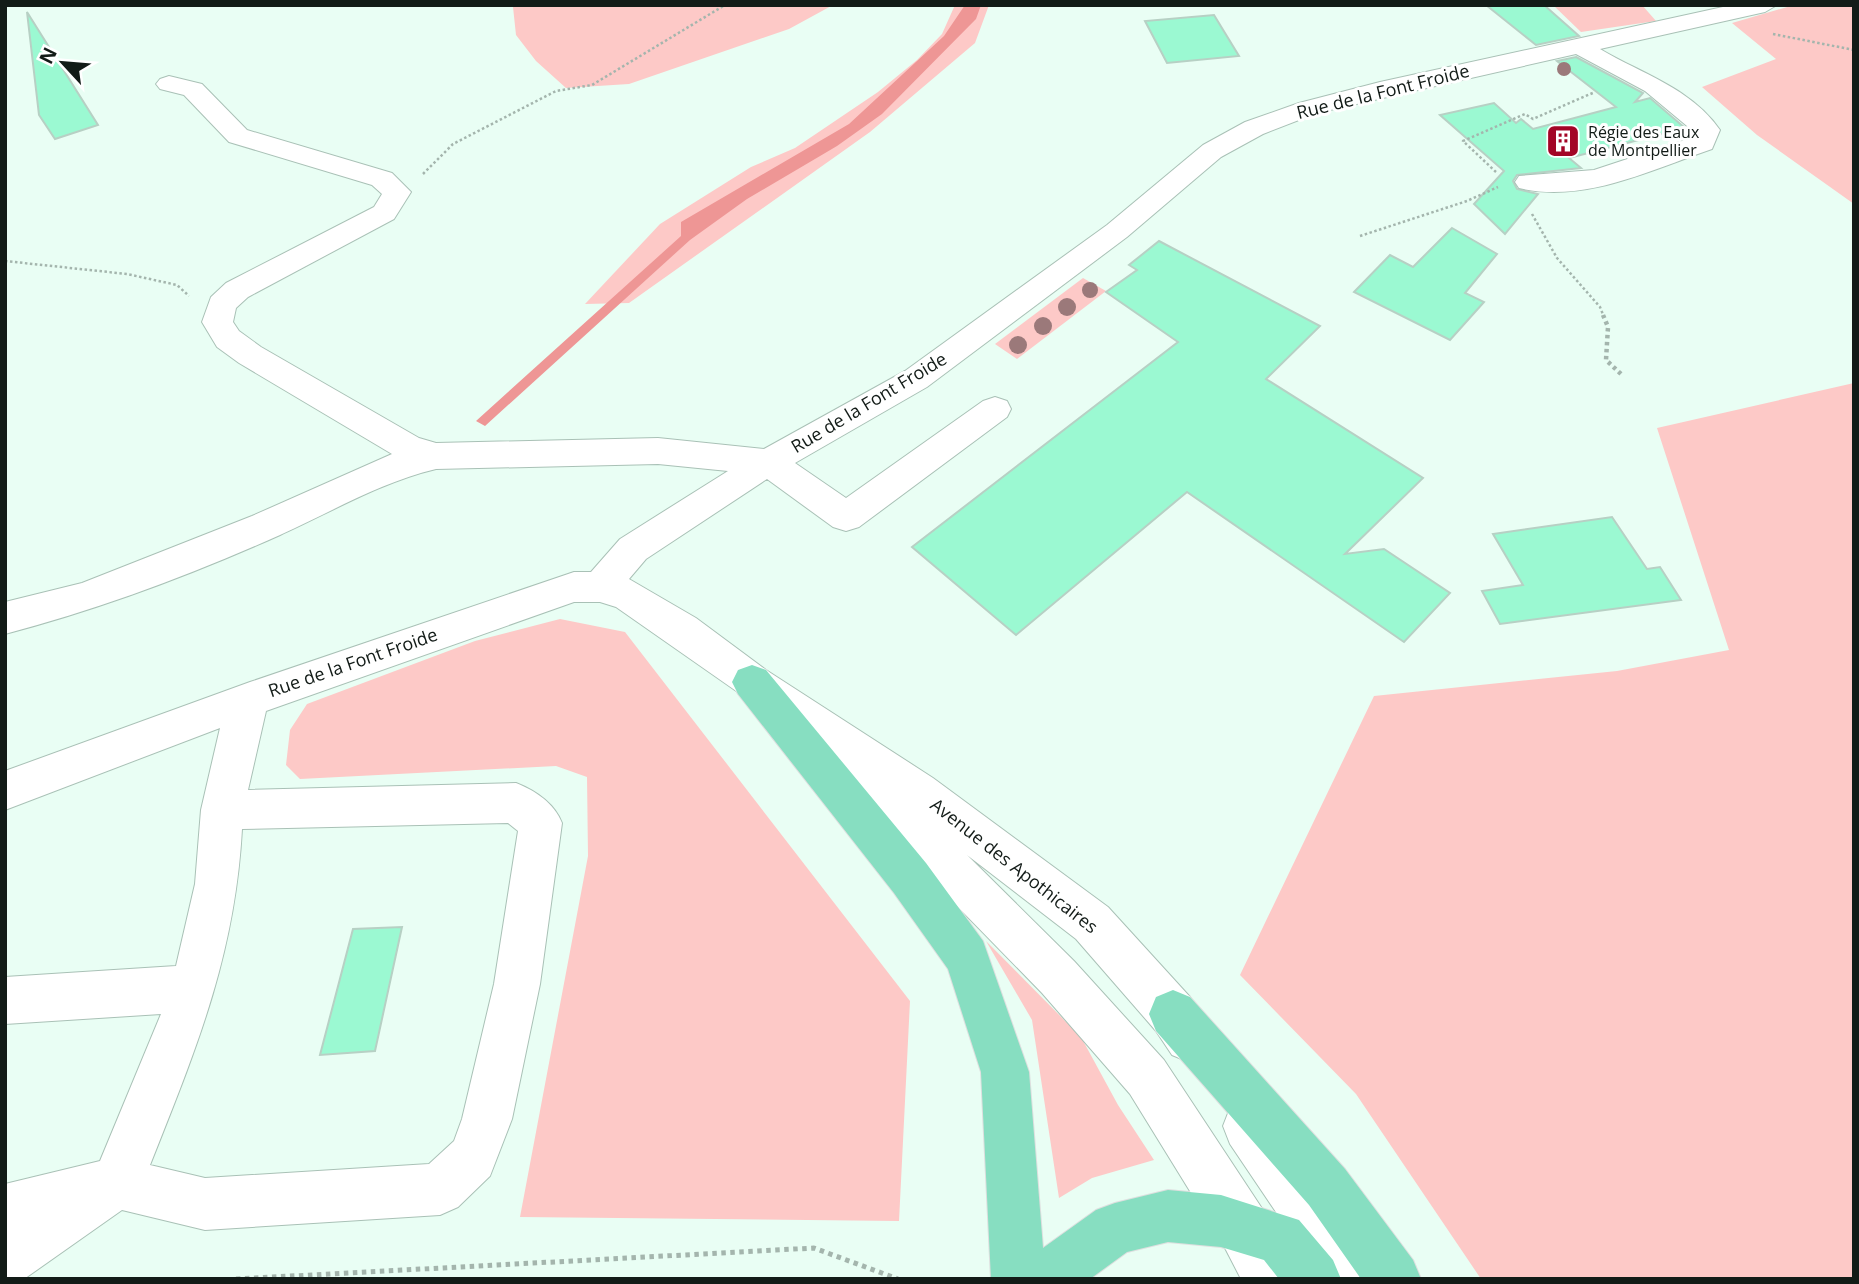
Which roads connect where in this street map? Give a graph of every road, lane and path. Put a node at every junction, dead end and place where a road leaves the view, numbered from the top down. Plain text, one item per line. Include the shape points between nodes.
1 (724, 5) edge
2 (1654, 5) edge
3 (1751, 8) edge
4 (1675, 26) junction
5 (1581, 46) junction
6 (1854, 50) edge
7 (1634, 74) junction
8 (169, 84) dead end
9 (1499, 174) dead end
10 (1518, 182) joint
11 (1496, 188) junction
12 (1505, 195) dead end
13 (1525, 209) dead end
14 (384, 213) junction
15 (1360, 236) dead end
16 (5, 261) edge
17 (220, 313) junction
18 (1621, 374) dead end
19 (995, 409) dead end
20 (436, 456) junction
21 (768, 462) junction
22 (600, 587) junction
23 (5, 618) edge
24 (752, 682) junction
25 (250, 699) junction
26 (5, 791) edge
27 (222, 810) junction
28 (194, 988) junction
29 (5, 1001) edge
30 (1173, 1014) junction
31 (117, 1183) junction
32 (5, 1210) edge
33 (1244, 1229) junction
34 (5, 1259) edge
35 (236, 1279) edge
36 (898, 1279) edge
37 (1018, 1279) edge
38 (1045, 1279) edge
39 (1270, 1279) edge
40 (1314, 1279) edge
41 (1335, 1279) edge
42 (1394, 1279) edge

1 - 14 path via 592,85 556,91 453,144 416,181 412,201
2 - 4 street
3 - 4 street, Rue de la Font Froide
3 - 6 path via 1775,35
4 - 5 street, Rue de la Font Froide
5 - 7 street via 1598,60
5 - 21 street, Rue de la Font Froide via 1308,108 1254,128 1212,151 1117,231 916,379
7 - 9 path via 1533,119 1525,114 1463,141
7 - 10 street via 1683,105 1707,130 1703,143 1583,181 1555,186
8 - 14 street via 192,89 238,136 382,179 397,192
10 - 11 path
11 - 12 path
11 - 15 path
13 - 18 path via 1535,216 1557,258 1601,307 1608,327 1606,360
14 - 17 street via 237,290 222,304
16 - 17 path via 127,274 177,285 195,302
17 - 20 street via 217,322 228,339 250,355 407,447
19 - 21 street via 846,517
20 - 21 street via 658,451
20 - 23 street via 395,466 265,526 87,597
21 - 22 street, Rue de la Font Froide via 633,549
22 - 24 street, Avenue des Apothicaires via 627,594
22 - 25 street, Rue de la Font Froide via 574,587
24 - 30 street, Avenue des Apothicaires via 918,792 1092,923
24 - 33 street, Avenue des Apothicaires via 895,813 1058,977 1147,1077
24 - 37 main road via 910,878 967,957 1005,1072
25 - 26 street, Rue de la Font Froide
25 - 27 street
27 - 28 street via 217,884
27 - 31 street via 516,803 541,823 517,984 487,1119 472,1158 440,1189 205,1204
28 - 29 street
28 - 31 street
30 - 41 street, Avenue des Apothicaires via 1304,1209
30 - 42 main road via 1326,1187
31 - 32 street
31 - 34 street
33 - 38 main road via 1222,1221 1168,1216 1115,1229
33 - 39 street, Avenue des Apothicaires
33 - 40 main road via 1280,1239
35 - 36 path via 814,1248

